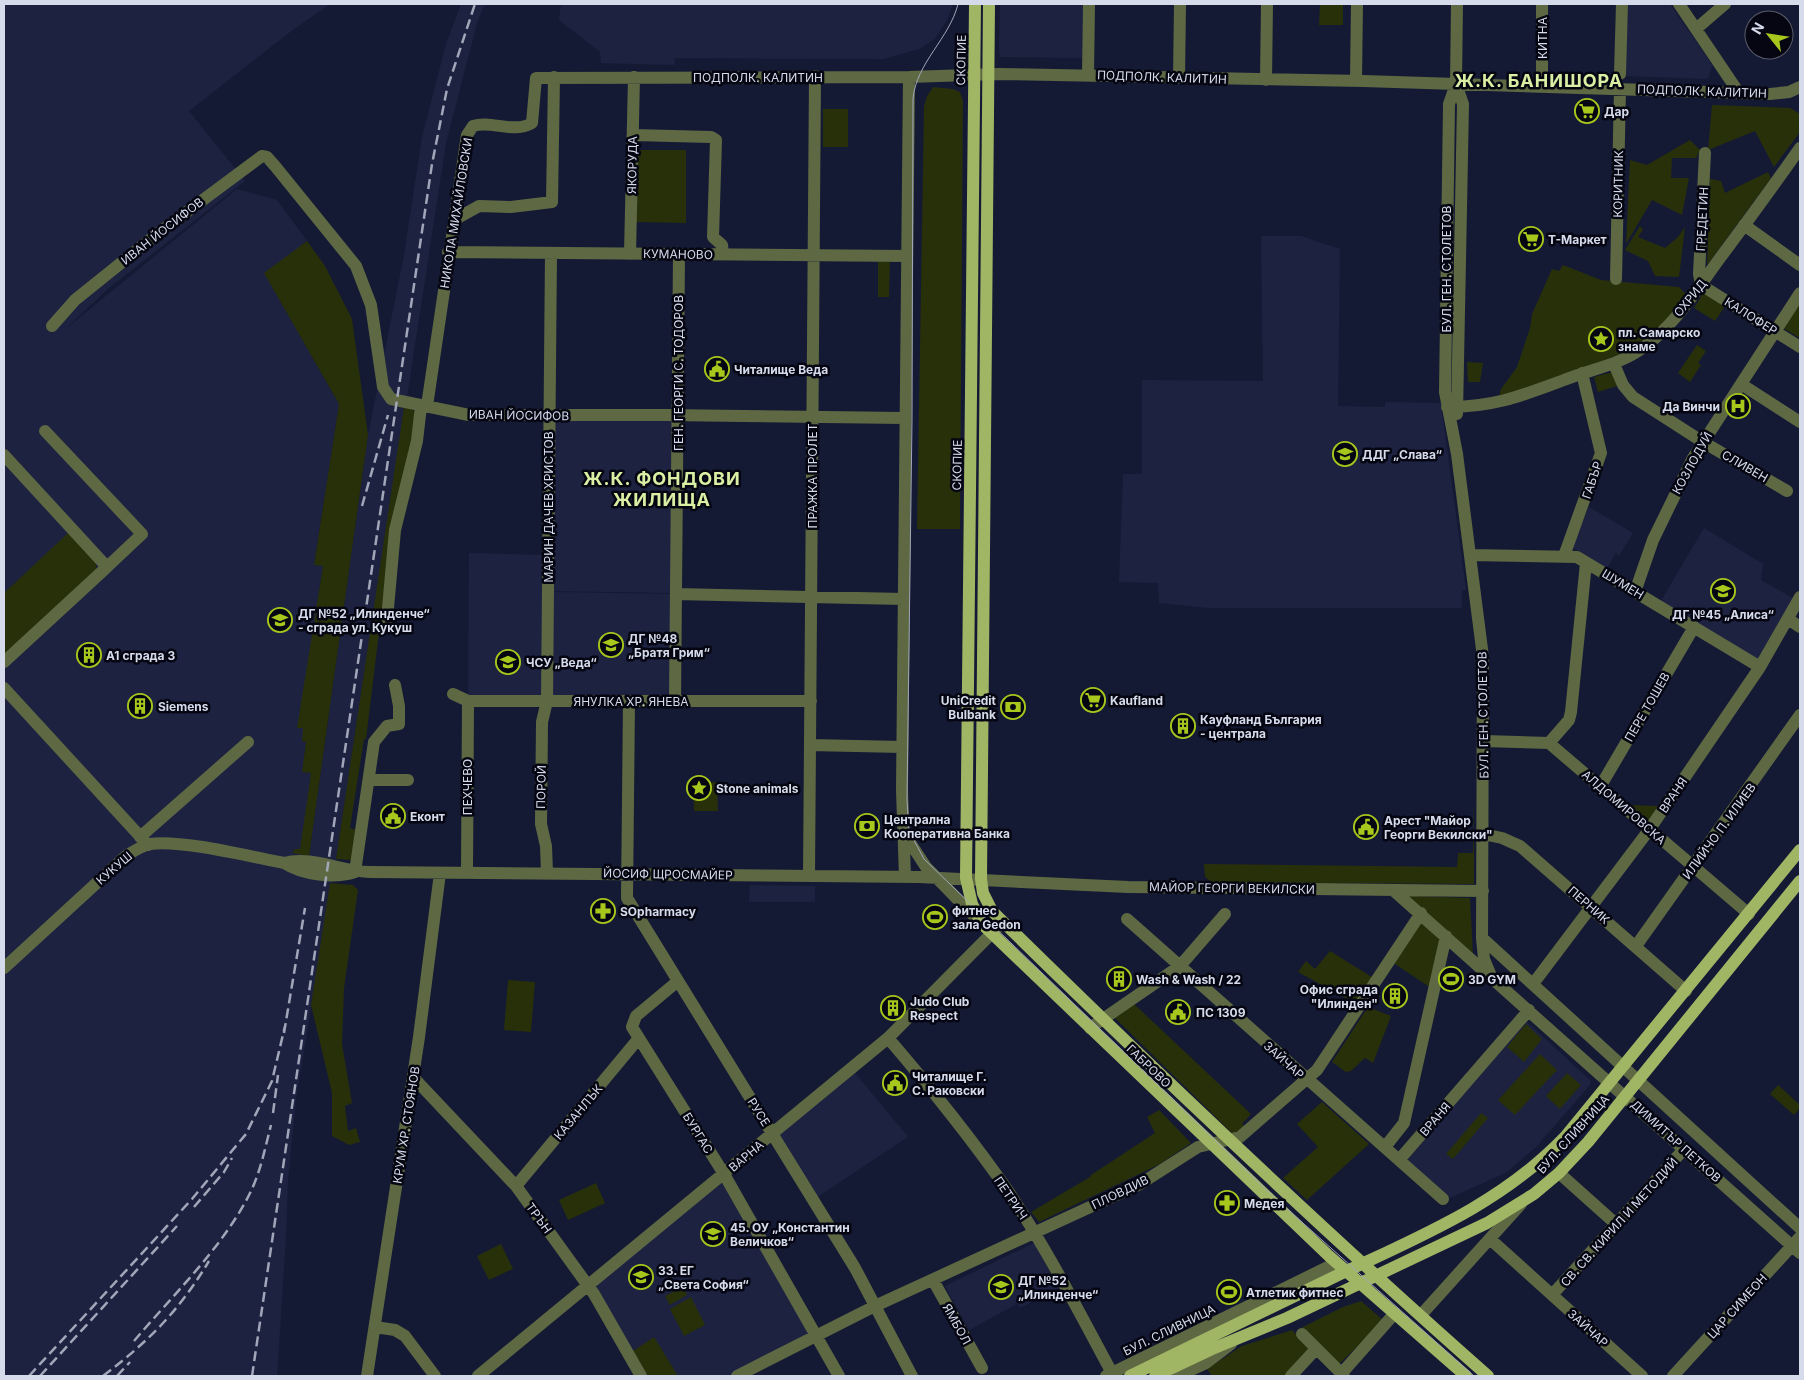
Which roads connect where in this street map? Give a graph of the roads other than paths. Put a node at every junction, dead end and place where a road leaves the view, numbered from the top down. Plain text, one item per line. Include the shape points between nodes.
1 (975, 4) edge
2 (989, 4) edge
3 (1089, 4) edge
4 (1180, 4) edge
5 (1267, 4) edge
6 (1357, 4) edge
7 (1457, 4) edge
8 (1542, 4) edge
9 (1622, 4) edge
10 (1679, 4) edge
11 (1725, 4) edge
12 (1696, 29) junction
13 (1542, 72) dead end
14 (975, 74) junction
15 (988, 74) junction
16 (1620, 74) dead end
17 (1088, 75) junction
18 (815, 76) junction
19 (554, 77) junction
20 (634, 77) junction
21 (910, 77) junction
22 (536, 78) joint
23 (1179, 78) junction
24 (1266, 80) junction
25 (1356, 81) junction
26 (1456, 84) junction
27 (1620, 89) junction
28 (1794, 89) edge
29 (1739, 93) junction
30 (1800, 100) edge
31 (633, 135) junction
32 (1800, 148) edge
33 (1705, 154) dead end
34 (454, 220) junction
35 (1744, 225) junction
36 (448, 252) junction
37 (550, 253) junction
38 (630, 254) junction
39 (679, 254) junction
40 (723, 254) junction
41 (814, 255) junction
42 (907, 256) junction
43 (1800, 264) edge
44 (1616, 279) dead end
45 (1701, 285) junction
46 (1800, 293) edge
47 (52, 326) dead end
48 (1776, 332) junction
49 (1800, 347) edge
50 (1614, 364) junction
51 (1582, 373) junction
52 (1741, 384) junction
53 (424, 406) junction
54 (1452, 407) junction
55 (678, 415) junction
56 (550, 416) junction
57 (813, 417) junction
58 (905, 418) junction
59 (1800, 422) edge
60 (45, 431) dead end
61 (1703, 442) junction
62 (4, 455) edge
63 (1787, 491) dead end
64 (1470, 556) junction
65 (1564, 556) junction
66 (1586, 563) junction
67 (107, 566) junction
68 (1635, 592) junction
69 (676, 594) junction
70 (1800, 597) edge
71 (812, 598) junction
72 (904, 599) junction
73 (387, 619) dead end
74 (1788, 619) junction
75 (1694, 627) junction
76 (1800, 627) edge
77 (4, 662) edge
78 (1760, 666) junction
79 (395, 685) dead end
80 (4, 688) edge
81 (453, 694) dead end
82 (468, 701) junction
83 (547, 701) junction
84 (629, 701) junction
85 (675, 701) junction
86 (811, 702) junction
87 (1800, 716) edge
88 (1484, 741) junction
89 (248, 742) dead end
90 (1549, 743) junction
91 (810, 745) junction
92 (902, 747) junction
93 (369, 780) junction
94 (408, 780) dead end
95 (1600, 787) junction
96 (1650, 830) junction
97 (903, 833) junction
98 (1483, 834) junction
99 (144, 841) junction
100 (1800, 850) edge
101 (1693, 866) junction
102 (355, 872) junction
103 (440, 873) junction
104 (466, 873) junction
105 (547, 873) junction
106 (627, 874) junction
107 (809, 876) junction
108 (905, 876) junction
109 (936, 877) junction
110 (981, 879) junction
111 (964, 881) junction
112 (1800, 881) edge
113 (1393, 890) junction
114 (1483, 891) junction
115 (1590, 906) junction
116 (992, 911) junction
117 (1421, 913) junction
118 (1225, 914) dead end
119 (1749, 914) junction
120 (1127, 919) dead end
121 (1003, 922) junction
122 (982, 924) junction
123 (992, 933) junction
124 (1446, 936) junction
125 (1482, 938) junction
126 (1636, 946) junction
127 (1180, 966) junction
128 (4, 968) edge
129 (1491, 976) junction
130 (678, 981) junction
131 (1533, 984) junction
132 (1686, 990) junction
133 (1529, 1010) junction
134 (1103, 1020) junction
135 (1090, 1028) junction
136 (639, 1038) junction
137 (888, 1038) junction
138 (1624, 1066) junction
139 (413, 1077) junction
140 (1638, 1080) junction
141 (1307, 1081) junction
142 (1610, 1082) junction
143 (1625, 1095) junction
144 (772, 1134) junction
145 (1230, 1141) junction
146 (1210, 1143) junction
147 (1385, 1147) junction
148 (1685, 1148) junction
149 (1399, 1160) junction
150 (1559, 1172) junction
151 (724, 1174) junction
152 (516, 1186) junction
153 (1443, 1199) dead end
154 (1522, 1203) junction
155 (1616, 1224) junction
156 (1800, 1228) edge
157 (1034, 1233) junction
158 (1490, 1239) junction
159 (1798, 1245) edge
160 (1362, 1264) junction
161 (1341, 1267) junction
162 (1376, 1276) junction
163 (933, 1280) junction
164 (1360, 1283) junction
165 (589, 1286) junction
166 (1552, 1295) junction
167 (875, 1306) junction
168 (1395, 1313) junction
169 (1421, 1315) junction
170 (375, 1327) junction
171 (1302, 1334) dead end
172 (817, 1336) junction
173 (1238, 1338) junction
174 (1316, 1349) junction
175 (982, 1368) dead end
176 (1109, 1375) edge
177 (1342, 1375) edge
178 (367, 1376) edge
179 (435, 1376) edge
180 (478, 1376) edge
181 (641, 1376) edge
182 (737, 1376) edge
183 (839, 1376) edge
184 (912, 1376) edge
185 (1130, 1376) edge
186 (1155, 1376) edge
187 (1178, 1376) edge
188 (1291, 1376) edge
189 (1466, 1376) edge
190 (1488, 1376) edge
191 (1642, 1376) edge
192 (1673, 1376) edge

1 - 14 main road, СКОПИЕ
2 - 15 main road
3 - 17 street
4 - 23 street
5 - 24 street
6 - 25 street
7 - 26 street, БУЛ. ГЕН. СТОЛЕТОВ
8 - 13 street, КИТНА
9 - 16 street
10 - 12 street
11 - 12 street
12 - 29 street
14 - 15 street, ПОДПОЛК. КАЛИТИН
14 - 21 street, ПОДПОЛК. КАЛИТИН
14 - 111 main road, СКОПИЕ
15 - 17 street, ПОДПОЛК. КАЛИТИН
15 - 110 main road
17 - 23 street, ПОДПОЛК. КАЛИТИН
18 - 20 street, ПОДПОЛК. КАЛИТИН
18 - 21 street, ПОДПОЛК. КАЛИТИН
18 - 41 street, ПРАЖКА ПРОЛЕТ
19 - 20 street, ПОДПОЛК. КАЛИТИН
19 - 22 street, ПОДПОЛК. КАЛИТИН
19 - 34 street via 552,202 511,207 478,206
20 - 31 street, ЯКОРУДА
21 - 42 street
22 - 34 street, НИКОЛА МИХАЙЛОВСКИ via 532,123 512,127 478,124 469,130
23 - 24 street, ПОДПОЛК. КАЛИТИН
24 - 25 street, ПОДПОЛК. КАЛИТИН
25 - 26 street, ПОДПОЛК. КАЛИТИН
26 - 27 street, ПОДПОЛК. КАЛИТИН
26 - 54 street, БУЛ. ГЕН. СТОЛЕТОВ via 1462,104
27 - 29 street, ПОДПОЛК. КАЛИТИН
27 - 44 street, КОРИТНИК
28 - 29 street, ПОДПОЛК. КАЛИТИН
28 - 30 street
31 - 38 street, ЯКОРУДА
31 - 40 street via 711,137 716,140 713,237 722,245
32 - 35 street, ОХРИД
33 - 45 street, ГРЕДЕТИН via 1698,274
34 - 36 street, НИКОЛА МИХАЙЛОВСКИ
35 - 43 street
35 - 45 street, ОХРИД
36 - 37 street, КУМАНОВО
36 - 53 street, НИКОЛА МИХАЙЛОВСКИ
37 - 38 street, КУМАНОВО
37 - 56 street, МАРИН ДАЧЕВ ХРИСТОВ
38 - 39 street, КУМАНОВО
39 - 40 street, КУМАНОВО
39 - 55 street, ГЕН. ГЕОРГИ С. ТОДОРОВ
40 - 41 street, КУМАНОВО
41 - 42 street, КУМАНОВО
41 - 57 street, ПРАЖКА ПРОЛЕТ
42 - 58 street
45 - 48 street, КАЛОФЕР
45 - 50 street, ОХРИД via 1645,347
46 - 48 street, КОЗЛОДУЙ
47 - 53 street, ИВАН ЙОСИФОВ via 82,294 221,184 262,156 267,157 356,266 371,305 381,379 387,394 396,401
48 - 49 street, КАЛОФЕР
48 - 52 street, КОЗЛОДУЙ
50 - 51 street, ОХРИД
50 - 61 street, СЛИВЕН via 1633,397
51 - 54 street, ОХРИД via 1496,403
51 - 65 street, ГАБЪР via 1600,453
52 - 59 street
52 - 61 street, КОЗЛОДУЙ
53 - 56 street, ИВАН ЙОСИФОВ via 468,415
53 - 73 street, НИКОЛА МИХАЙЛОВСКИ via 395,530
54 - 64 street, БУЛ. ГЕН. СТОЛЕТОВ
55 - 56 street, ИВАН ЙОСИФОВ
55 - 57 street, ИВАН ЙОСИФОВ
55 - 69 street, ГЕН. ГЕОРГИ С. ТОДОРОВ
56 - 83 street, МАРИН ДАЧЕВ ХРИСТОВ
57 - 58 street, ИВАН ЙОСИФОВ
57 - 71 street, ПРАЖКА ПРОЛЕТ
58 - 72 street
60 - 67 street via 142,534
61 - 63 street, СЛИВЕН
61 - 68 street, КОЗЛОДУЙ via 1661,522
62 - 67 street
64 - 65 street, ШУМЕН
64 - 88 street, БУЛ. ГЕН. СТОЛЕТОВ via 1483,657
65 - 66 street, ШУМЕН via 1577,557
66 - 68 street, ШУМЕН
66 - 90 street via 1571,712 1569,720
67 - 77 street
68 - 75 street, ШУМЕН
69 - 71 street
69 - 85 street, ГЕН. ГЕОРГИ С. ТОДОРОВ
70 - 74 street, ВРАНЯ
71 - 72 street
71 - 86 street, ПРАЖКА ПРОЛЕТ
72 - 92 street
74 - 76 street
74 - 78 street, ВРАНЯ
75 - 78 street, ШУМЕН
75 - 95 street, ПЕРЕ ТОШЕВ
78 - 96 street, ВРАНЯ
79 - 93 street via 400,724 387,726 374,742
80 - 99 street
81 - 82 street, ЯНУЛКА ХР. ЯНЕВА
82 - 83 street, ЯНУЛКА ХР. ЯНЕВА
82 - 104 street, ПЕХЧЕВО
83 - 84 street, ЯНУЛКА ХР. ЯНЕВА
83 - 105 street, ПОРОЙ via 542,722 541,824
84 - 85 street, ЯНУЛКА ХР. ЯНЕВА
84 - 106 street
85 - 86 street, ЯНУЛКА ХР. ЯНЕВА
86 - 91 street, ПРАЖКА ПРОЛЕТ
87 - 101 street, ИЛИЙЧО П. ИЛИЕВ
88 - 90 street
88 - 98 street, БУЛ. ГЕН. СТОЛЕТОВ
89 - 99 street, КУКУШ
90 - 95 street, АЛДОМИРОВСКА
91 - 92 street
91 - 107 street, ПРАЖКА ПРОЛЕТ
92 - 97 street
93 - 94 street
93 - 102 street
95 - 96 street, АЛДОМИРОВСКА
96 - 101 street, АЛДОМИРОВСКА
96 - 115 street, ВРАНЯ
97 - 108 street
97 - 109 street, ГАБРОВО
98 - 114 street, БУЛ. ГЕН. СТОЛЕТОВ
98 - 115 street, ПЕРНИК via 1520,846
99 - 102 street via 284,863 291,868 341,877
99 - 128 street, КУКУШ
100 - 119 main road, БУЛ. СЛИВНИЦА
101 - 119 street, АЛДОМИРОВСКА
101 - 126 street, ИЛИЙЧО П. ИЛИЕВ
102 - 103 street, ЙОСИФ ЩРОСМАЙЕР
103 - 104 street, ЙОСИФ ЩРОСМАЙЕР
103 - 139 street, КРУМ ХР. СТОЯНОВ
104 - 105 street, ЙОСИФ ЩРОСМАЙЕР
105 - 106 street, ЙОСИФ ЩРОСМАЙЕР
106 - 107 street, ЙОСИФ ЩРОСМАЙЕР
106 - 130 street, РУСЕ via 627,898
107 - 108 street, ЙОСИФ ЩРОСМАЙЕР
108 - 109 street, ЙОСИФ ЩРОСМАЙЕР
109 - 111 street, ЙОСИФ ЩРОСМАЙЕР
109 - 122 street, ГАБРОВО
110 - 111 street, ЙОСИФ ЩРОСМАЙЕР
110 - 113 street, МАЙОР ГЕОРГИ ВЕКИЛСКИ via 1128,887
110 - 116 main road via 983,893
111 - 116 street, ГАБРОВО
111 - 122 main road, СКОПИЕ
112 - 140 main road, БУЛ. СЛИВНИЦА
113 - 114 street, МАЙОР ГЕОРГИ ВЕКИЛСКИ
113 - 117 street, ДИМИТЪР ПЕТКОВ
114 - 125 street, БУЛ. ГЕН. СТОЛЕТОВ
115 - 126 street, ПЕРНИК
115 - 131 street, ВРАНЯ
116 - 121 main road, ГАБРОВО
117 - 124 street, ДИМИТЪР ПЕТКОВ
117 - 141 street, ПЛОВДИВ
118 - 127 street
119 - 132 main road, БУЛ. СЛИВНИЦА
120 - 127 street, ЗАЙЧАР
121 - 123 street, ВАРНА
121 - 134 main road, ГАБРОВО
122 - 123 main road, ГАБРОВО
123 - 135 main road, ГАБРОВО
123 - 137 street, ВАРНА
124 - 129 street, ДИМИТЪР ПЕТКОВ
124 - 147 street via 1404,1122
125 - 129 street, БУЛ. ГЕН. СТОЛЕТОВ via 1484,959
125 - 131 street, ДИМИТЪР ПЕТКОВ
126 - 132 street, ПЕРНИК
127 - 134 street
127 - 141 street, ЗАЙЧАР
129 - 133 street, ДИМИТЪР ПЕТКОВ
130 - 136 street, БУРГАС via 633,1019 632,1026
130 - 144 street, РУСЕ
131 - 138 street, ДИМИТЪР ПЕТКОВ
132 - 138 main road, БУЛ. СЛИВНИЦА
133 - 142 street, ДИМИТЪР ПЕТКОВ
133 - 149 street, ВРАНЯ
134 - 135 street
134 - 145 main road, ГАБРОВО
135 - 146 main road, ГАБРОВО
136 - 151 street, БУРГАС
136 - 152 street, КАЗАНЛЪК
137 - 144 street, ВАРНА
137 - 157 street, ПЕТРИЧ via 932,1088 1008,1191
138 - 140 street, ДИМИТЪР ПЕТКОВ
138 - 142 main road, БУЛ. СЛИВНИЦА
139 - 152 street, ТРЪН
139 - 170 street, КРУМ ХР. СТОЯНОВ
140 - 143 main road, БУЛ. СЛИВНИЦА
140 - 156 street, ДИМИТЪР ПЕТКОВ
141 - 145 street, ПЛОВДИВ via 1240,1137
141 - 147 street, ЗАЙЧАР
142 - 143 street, ДИМИТЪР ПЕТКОВ
142 - 160 main road, БУЛ. СЛИВНИЦА via 1553,1150 1516,1182 1468,1212
143 - 148 street, ДИМИТЪР ПЕТКОВ
143 - 150 main road, БУЛ. СЛИВНИЦА
144 - 151 street, ВАРНА
144 - 167 street, РУСЕ
145 - 146 street, ПЛОВДИВ
145 - 160 main road, ГАБРОВО
146 - 157 street, ПЛОВДИВ via 1198,1147 1140,1184
146 - 161 main road, ГАБРОВО
147 - 149 street, ЗАЙЧАР
148 - 155 street, СВ. СВ. КИРИЛ И МЕТОДИЙ
148 - 159 street, ДИМИТЪР ПЕТКОВ
149 - 153 street, ЗАЙЧАР
150 - 154 main road, БУЛ. СЛИВНИЦА
150 - 155 street
151 - 165 street, ВАРНА
151 - 172 street, БУРГАС
152 - 165 street, ТРЪН
154 - 158 street
154 - 162 main road, БУЛ. СЛИВНИЦА
155 - 166 street, СВ. СВ. КИРИЛ И МЕТОДИЙ
157 - 163 street, ПЛОВДИВ
157 - 176 street, ПЕТРИЧ
158 - 166 street, ЗАЙЧАР
158 - 169 street
159 - 192 street, ЦАР СИМЕОН
160 - 161 main road, БУЛ. СЛИВНИЦА
160 - 162 main road, ГАБРОВО
161 - 164 main road, ГАБРОВО
161 - 176 street, БУЛ. СЛИВНИЦА via 1324,1269
161 - 185 main road, БУЛ. СЛИВНИЦА
162 - 164 main road, БУЛ. СЛИВНИЦА
162 - 169 main road, ГАБРОВО
163 - 167 street, ПЛОВДИВ
163 - 175 street, ЯМБОЛ
164 - 168 main road, ГАБРОВО
164 - 173 main road, БУЛ. СЛИВНИЦА
165 - 180 street, ВАРНА
165 - 181 street, ТРЪН
166 - 191 street, ЗАЙЧАР
167 - 172 street, ПЛОВДИВ
167 - 184 street, РУСЕ
168 - 177 street
168 - 189 main road, ГАБРОВО
169 - 190 main road, ГАБРОВО
170 - 178 street, КРУМ ХР. СТОЯНОВ
170 - 179 street via 401,1332
171 - 174 street
172 - 182 street, ПЛОВДИВ
172 - 183 street, БУРГАС
173 - 186 main road, БУЛ. СЛИВНИЦА
173 - 187 street, БУЛ. СЛИВНИЦА via 1206,1363
174 - 177 street
174 - 188 street

